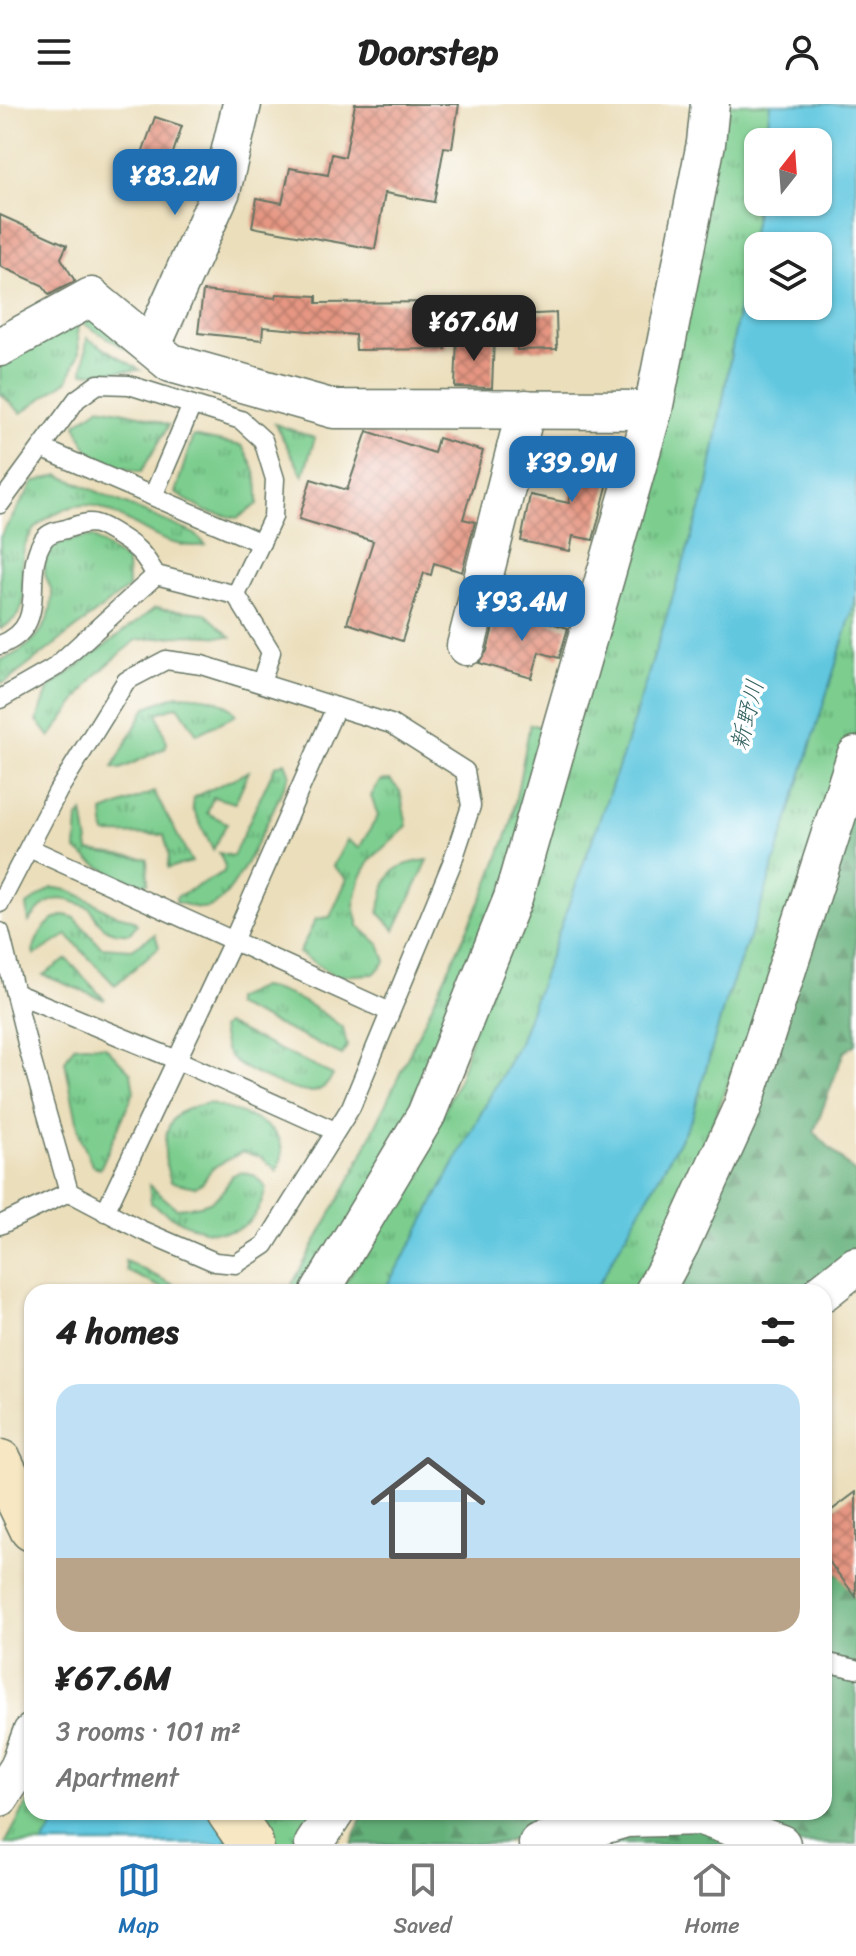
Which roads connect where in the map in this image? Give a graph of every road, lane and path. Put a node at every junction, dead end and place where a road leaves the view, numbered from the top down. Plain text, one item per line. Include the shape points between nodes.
1 (242, 104) edge
2 (710, 104) edge
3 (152, 345) junction
4 (0, 347) edge
5 (192, 405) junction
6 (526, 409) junction
7 (653, 410) junction
8 (41, 448) junction
9 (153, 496) junction
10 (0, 504) edge
11 (261, 543) junction
12 (156, 575) junction
13 (236, 595) junction
14 (0, 645) edge
15 (466, 646) dead end
16 (261, 683) junction
17 (0, 699) edge
18 (336, 707) junction
19 (856, 756) edge
20 (29, 848) junction
21 (0, 903) edge
22 (0, 932) edge
23 (233, 941) junction
24 (15, 993) junction
25 (390, 1012) junction
26 (177, 1060) junction
27 (335, 1131) junction
28 (69, 1192) junction
29 (105, 1212) junction
30 (0, 1225) edge
31 (856, 1266) edge
32 (325, 1284) edge
33 (658, 1284) edge
34 (832, 1285) edge
35 (0, 1462) edge
36 (24, 1512) edge
37 (832, 1664) edge
38 (856, 1669) edge
39 (24, 1755) edge
40 (0, 1797) edge
41 (234, 1820) edge
42 (330, 1820) edge
43 (619, 1820) edge
44 (712, 1820) edge
45 (251, 1844) edge
46 (314, 1844) edge
47 (538, 1844) edge
48 (781, 1844) edge

1 - 3 street via 221,191
2 - 7 street
3 - 4 street via 91,297
3 - 6 street via 171,363 334,409
5 - 8 lane via 129,385 98,384 77,399
5 - 9 lane
5 - 11 lane via 241,420 263,440 275,479 273,517
6 - 7 street
6 - 15 street
7 - 32 street via 513,898 426,1115
8 - 9 lane
8 - 10 lane
9 - 11 lane
11 - 13 lane
12 - 13 lane
12 - 14 lane via 139,550 97,524 50,534 33,567 31,617 15,640
12 - 17 lane via 54,668
13 - 16 lane via 271,652
16 - 18 lane
16 - 20 lane via 166,660 126,681
18 - 23 lane
18 - 25 lane via 391,724 465,771 471,806
19 - 33 street via 742,1108
20 - 21 lane
20 - 23 lane
22 - 24 lane
23 - 25 lane
23 - 26 lane
24 - 26 lane
24 - 28 lane
25 - 27 lane via 351,1107
26 - 27 lane
26 - 29 lane
27 - 29 lane via 265,1245 236,1264 215,1262
28 - 29 lane
28 - 30 lane
31 - 34 street
35 - 36 main road
37 - 38 lane
39 - 40 street
41 - 45 main road
42 - 46 street
43 - 47 street
44 - 48 street

